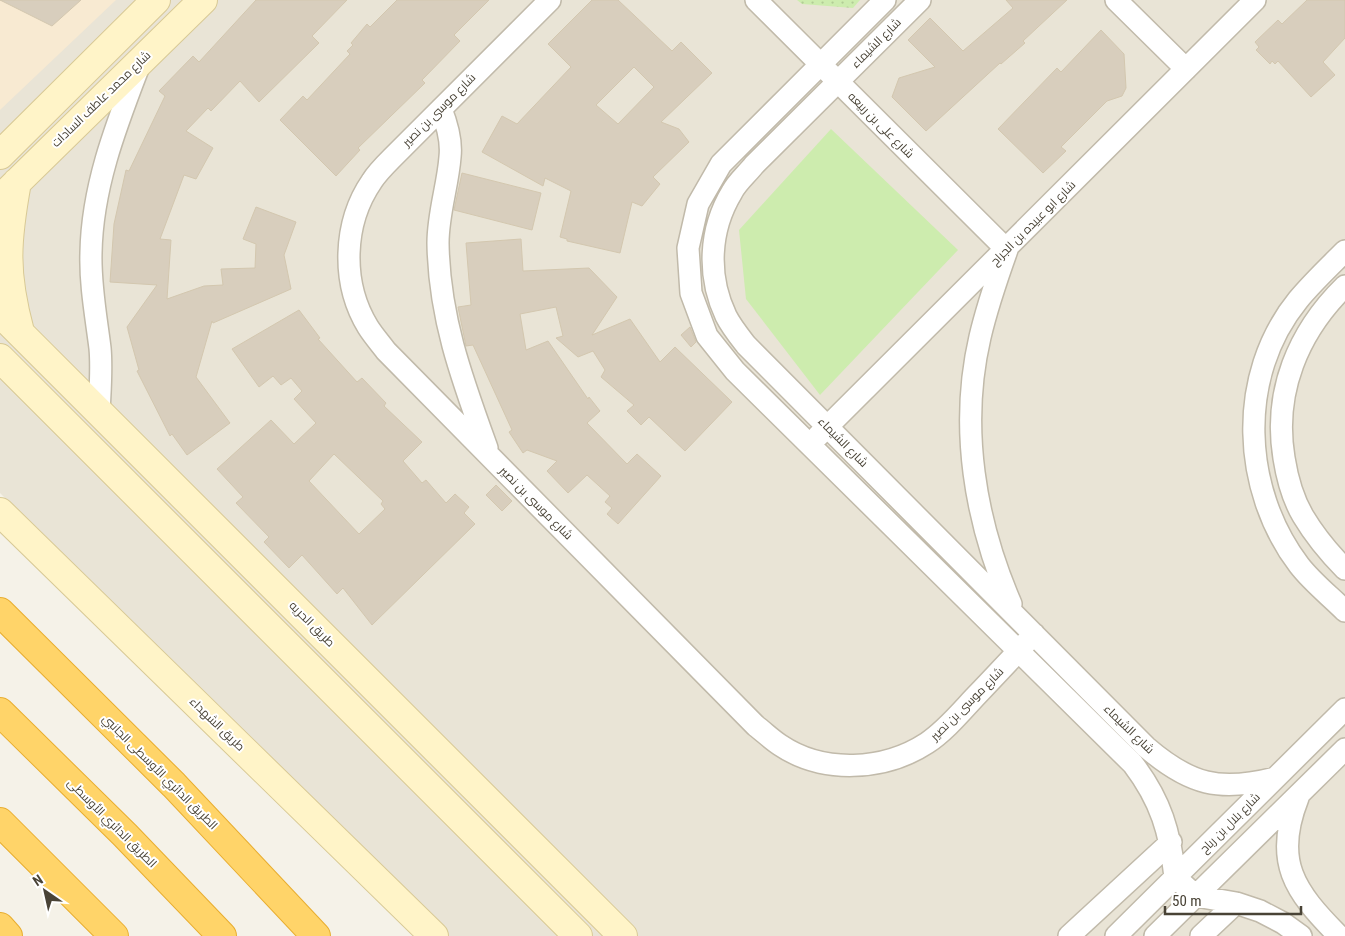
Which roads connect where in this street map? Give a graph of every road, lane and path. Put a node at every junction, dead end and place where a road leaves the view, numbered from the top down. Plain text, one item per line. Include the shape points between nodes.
1 (156, 0) edge
2 (203, 0) edge
3 (550, 0) edge
4 (756, 0) edge
5 (885, 0) edge
6 (920, 0) edge
7 (1116, 0) edge
8 (1255, 0) edge
9 (141, 61) junction
10 (821, 64) junction
11 (1186, 69) junction
12 (838, 82) junction
13 (441, 108) junction
14 (0, 154) edge
15 (8, 190) edge
16 (1007, 250) junction
17 (1345, 251) edge
18 (1345, 286) edge
19 (0, 313) edge
20 (20, 333) junction
21 (0, 358) edge
22 (99, 412) junction
23 (827, 427) junction
24 (809, 445) junction
25 (489, 455) junction
26 (0, 512) edge
27 (1345, 570) edge
28 (0, 612) edge
29 (1345, 614) edge
30 (1016, 616) junction
31 (1034, 634) junction
32 (1018, 651) junction
33 (1344, 705) edge
34 (0, 712) edge
35 (428, 741) junction
36 (1345, 749) edge
37 (406, 764) junction
38 (1275, 778) junction
39 (1300, 793) junction
40 (0, 822) edge
41 (1171, 842) junction
42 (1175, 877) junction
43 (69, 892) junction
44 (1196, 896) junction
45 (1236, 903) junction
46 (0, 928) edge
47 (8, 936) edge
48 (98, 936) edge
49 (114, 936) edge
50 (222, 936) edge
51 (316, 936) edge
52 (434, 936) edge
53 (578, 936) edge
54 (623, 936) edge
55 (1070, 936) edge
56 (1116, 936) edge
57 (1155, 936) edge
58 (1202, 936) edge
59 (1301, 936) edge
60 (1339, 936) edge

1 - 14 street
2 - 9 street, شارع محمد عاطف السادات
3 - 13 street, شارع موسى بن نصير
4 - 10 street, شارع على بن ربيعه
5 - 10 street, شارع الشيماء
6 - 12 street, شارع الشيماء
7 - 11 street
8 - 11 street, شارع ابو عبيده بن الجراح
9 - 15 street, شارع محمد عاطف السادات
9 - 22 street via 106,156 95,204 91,252 92,301 100,348
10 - 12 street, شارع على بن ربيعه
10 - 24 street, شارع الشيماء via 721,164 698,204 688,248 690,293 707,336 735,371
11 - 16 street, شارع ابو عبيده بن الجراح
12 - 16 street, شارع على بن ربيعه
12 - 23 street, شارع الشيماء via 732,191 718,221 712,254 715,286 726,318 746,345
13 - 25 street via 447,124 450,156 438,241 440,284 446,326 457,367
13 - 25 street, شارع موسى بن نصير via 372,181 358,208 352,230 349,268 355,298 368,326 386,351
15 - 20 street via 10,221 6,259 10,297
16 - 23 street, شارع ابو عبيده بن الجراح
16 - 30 street via 980,338 972,385 971,433 974,480 983,526 997,572
17 - 29 street via 1297,301 1272,342 1257,387 1253,434 1258,481 1274,526 1300,566
18 - 27 street via 1314,321 1294,357 1283,396 1280,436 1287,476 1302,514 1324,548
19 - 20 street, طريق الحريه
20 - 22 street, طريق الحريه
21 - 37 street
22 - 35 street, طريق الحريه
23 - 24 street, شارع ابو عبيده بن الجراح
23 - 30 street, شارع الشيماء
24 - 32 street, شارع الشيماء
25 - 32 street, شارع موسى بن نصير via 756,726 780,745 808,759 839,765 862,765 900,757 928,742 951,722
26 - 52 street, طريق الشهداء
28 - 51 highway, الطريق الدائري الأوسطى الجانبي via 174,785
30 - 31 street, شارع الشيماء
31 - 32 street, شارع موسى بن نصير
31 - 38 street, شارع الشيماء via 1168,766 1192,778 1220,785 1248,785
32 - 41 street, شارع الشيماء via 1133,764 1156,801
33 - 38 street, شارع بلال بن رباح
34 - 50 highway, الطريق الدائري الأوسطى
35 - 37 street
35 - 54 street, طريق الحريه
36 - 39 street
37 - 53 street
38 - 42 street, شارع بلال بن رباح
39 - 44 street
39 - 60 street via 1290,819 1287,846 1292,873 1304,898
40 - 43 highway
41 - 42 street, شارع الشيماء
41 - 55 street
42 - 44 street
42 - 56 street, شارع بلال بن رباح
43 - 48 highway
43 - 49 highway
44 - 45 street
44 - 57 street
45 - 58 street
45 - 59 street via 1282,923
46 - 47 highway

